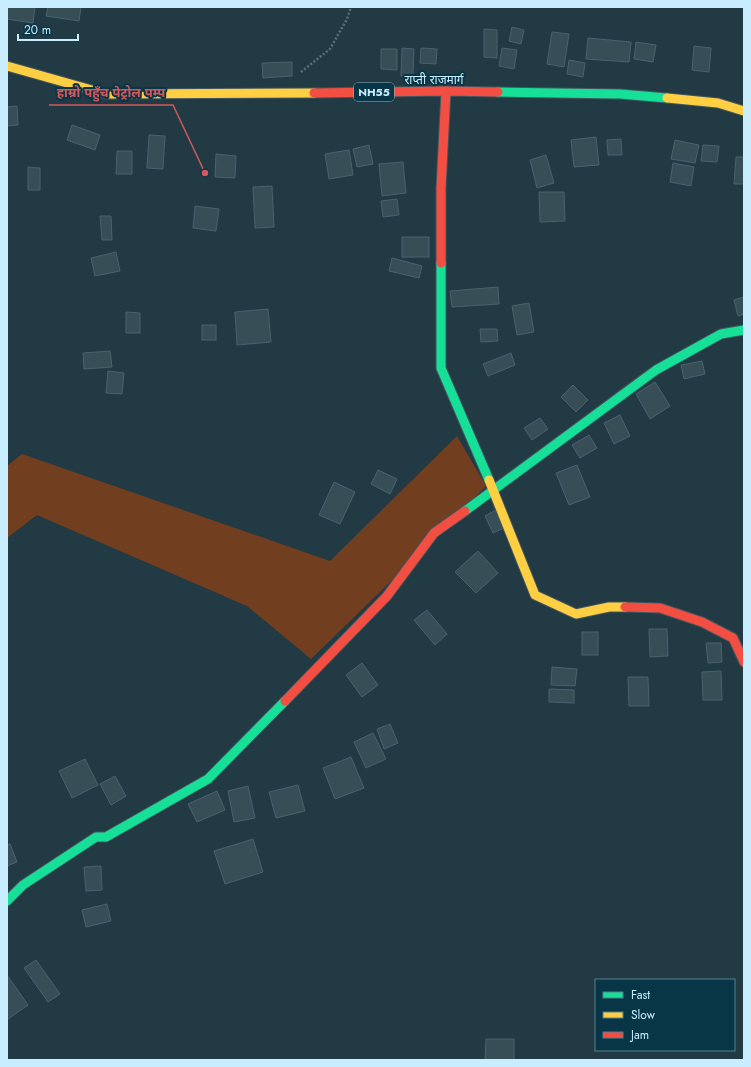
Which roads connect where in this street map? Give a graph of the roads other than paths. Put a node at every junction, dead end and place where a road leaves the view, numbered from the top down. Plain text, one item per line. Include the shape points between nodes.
1 (7, 66) edge
2 (446, 91) junction
3 (744, 111) edge
4 (744, 330) edge
5 (493, 490) junction
6 (744, 662) edge
7 (7, 901) edge

1 - 2 street, राप्ती राजमार्ग / NH55 via 106,94
2 - 3 street, राप्ती राजमार्ग / NH55 via 620,94 718,104
2 - 5 street via 441,188 440,368
4 - 5 street via 721,334 656,370
5 - 6 street via 536,595 576,614 609,607 660,608 702,622 733,638
5 - 7 street via 434,533 387,596 208,779 106,837 96,837 23,885

